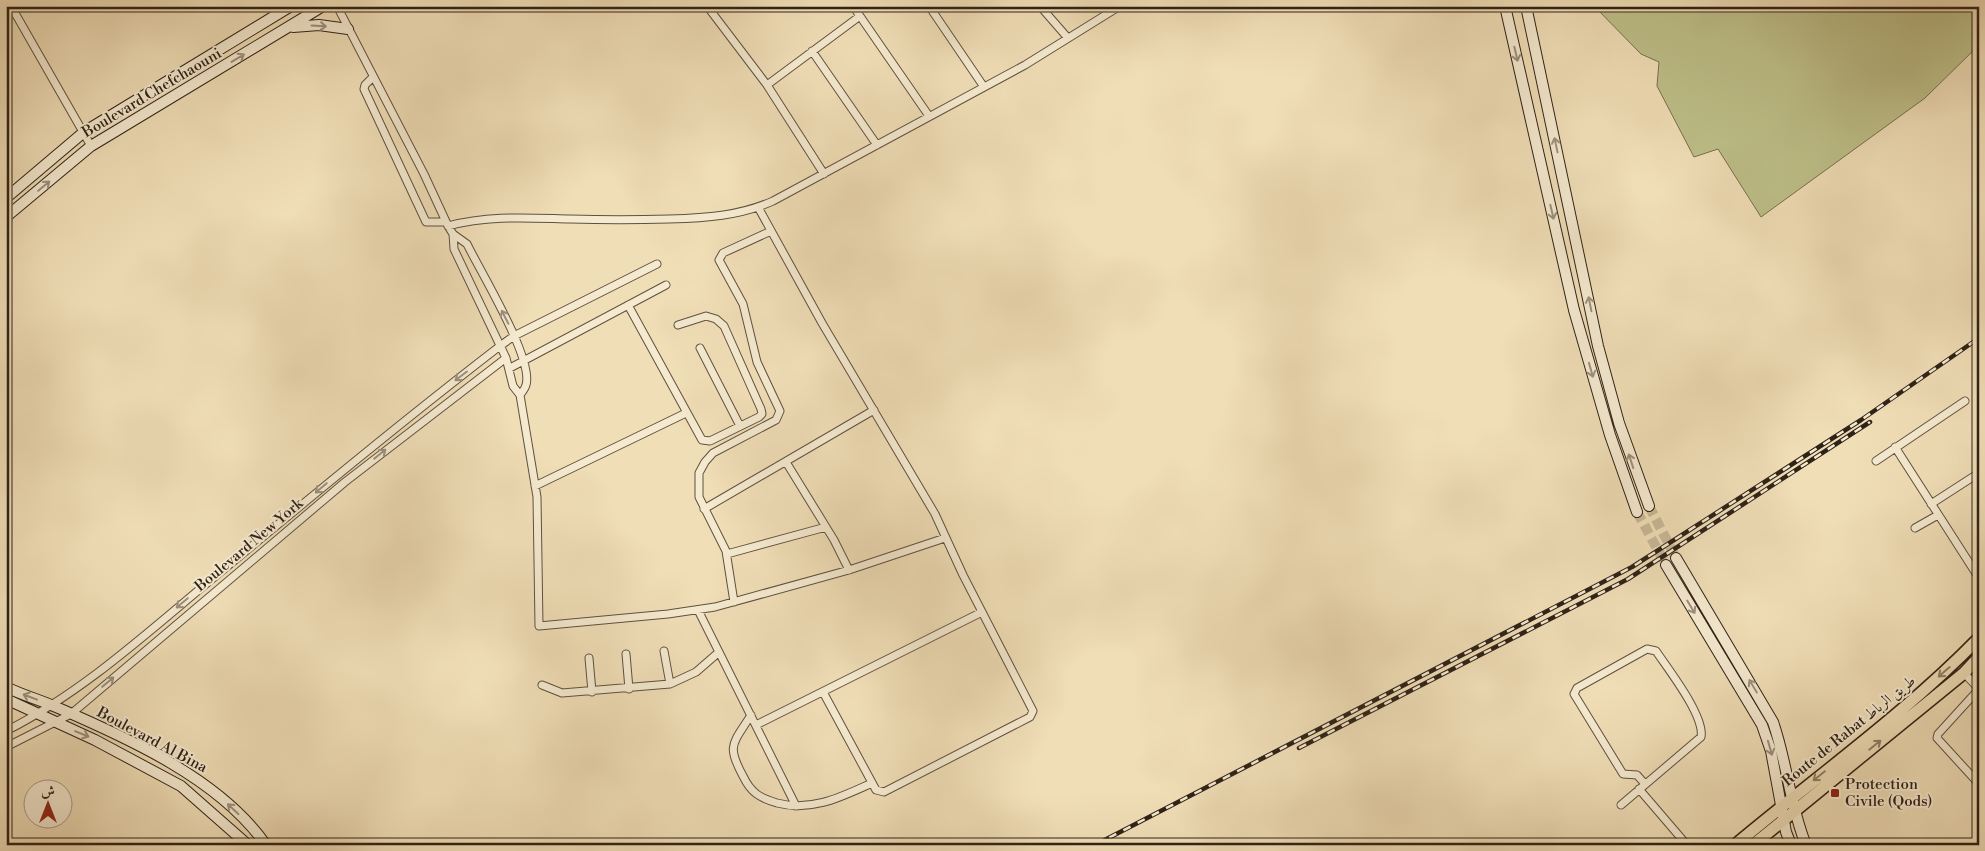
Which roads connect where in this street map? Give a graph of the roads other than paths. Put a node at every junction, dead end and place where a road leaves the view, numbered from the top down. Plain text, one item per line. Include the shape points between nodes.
1 (11, 6) edge
2 (291, 6) edge
3 (323, 6) edge
4 (337, 6) edge
5 (707, 6) edge
6 (853, 6) edge
7 (929, 6) edge
8 (1040, 6) edge
9 (1120, 6) edge
10 (1505, 6) edge
11 (1526, 6) edge
12 (860, 16) junction
13 (289, 27) junction
14 (348, 28) junction
15 (1067, 37) junction
16 (812, 51) junction
17 (202, 60) junction
18 (211, 74) junction
19 (373, 77) junction
20 (767, 85) junction
21 (984, 87) junction
22 (929, 116) junction
23 (84, 132) junction
24 (877, 145) junction
25 (91, 146) junction
26 (824, 174) junction
27 (6, 198) edge
28 (758, 207) junction
29 (6, 217) edge
30 (447, 224) junction
31 (771, 231) junction
32 (453, 234) junction
33 (657, 264) dead end
34 (666, 285) dead end
35 (628, 305) junction
36 (678, 325) dead end
37 (514, 336) junction
38 (500, 346) junction
39 (700, 348) dead end
40 (506, 358) junction
41 (523, 360) junction
42 (510, 368) junction
43 (1610, 388) junction
44 (1597, 393) junction
45 (520, 395) junction
46 (1966, 401) dead end
47 (874, 410) junction
48 (686, 413) junction
49 (401, 422) junction
50 (740, 426) junction
51 (408, 432) junction
52 (1896, 447) junction
53 (1876, 461) dead end
54 (786, 462) junction
55 (339, 473) junction
56 (1979, 473) edge
57 (345, 482) junction
58 (535, 486) junction
59 (1931, 504) junction
60 (1649, 506) tunnel mouth
61 (704, 508) junction
62 (1637, 512) tunnel mouth
63 (1938, 515) junction
64 (826, 527) junction
65 (1915, 528) dead end
66 (945, 538) junction
67 (727, 554) junction
68 (1676, 558) tunnel mouth
69 (1666, 565) tunnel mouth
70 (849, 570) junction
71 (220, 572) junction
72 (1979, 578) edge
73 (229, 581) junction
74 (734, 602) junction
75 (698, 610) junction
76 (982, 612) junction
77 (1979, 638) edge
78 (664, 651) dead end
79 (719, 652) junction
80 (626, 654) dead end
81 (1979, 657) edge
82 (590, 658) dead end
83 (1964, 673) junction
84 (670, 684) junction
85 (542, 685) dead end
86 (6, 687) edge
87 (629, 689) junction
88 (1979, 689) edge
89 (592, 692) junction
90 (823, 692) junction
91 (6, 699) edge
92 (53, 706) junction
93 (71, 714) junction
94 (38, 715) junction
95 (751, 715) junction
96 (54, 723) junction
97 (756, 725) junction
98 (6, 730) edge
99 (6, 747) edge
100 (872, 783) junction
101 (1979, 784) edge
102 (1642, 786) junction
103 (1792, 798) junction
104 (1621, 805) dead end
105 (796, 806) junction
106 (1780, 807) junction
107 (1795, 811) junction
108 (1783, 821) junction
109 (248, 845) edge
110 (266, 845) edge
111 (1687, 845) edge
112 (1735, 845) edge
113 (1753, 845) edge
114 (1791, 845) edge
115 (1806, 845) edge

1 - 23 street
2 - 17 street, Boulevard Chefchaouni
3 - 13 street, Boulevard Chefchaouni
4 - 14 street
5 - 20 street
6 - 12 street
7 - 21 street
8 - 15 street
9 - 15 street
10 -> 44 street via 1574,310
43 -> 11 street via 1598,346
12 - 16 street
12 - 22 street
13 -> 14 street via 319,25
18 -> 13 street, Boulevard Chefchaouni
14 - 19 street
15 - 21 street
16 - 20 street
16 - 24 street
17 - 18 street
17 - 23 street, Boulevard Chefchaouni
18 - 25 street, Boulevard Chefchaouni
19 - 30 street
19 - 30 street via 364,89 426,222
20 - 26 street
21 - 22 street
22 - 24 street
23 - 25 street
23 - 27 street, Boulevard Chefchaouni
24 - 26 street
29 -> 25 street, Boulevard Chefchaouni
26 - 28 street
28 - 30 street via 712,218 501,218
28 - 31 street
30 - 32 street
31 - 47 street
31 - 61 street via 723,253 720,260 743,304 757,362 780,414 776,420 713,453 705,462 697,485
37 -> 32 street via 467,244
32 - 38 street via 454,249
33 - 37 street, Boulevard New York
34 - 35 street
35 - 41 street
35 - 48 street
36 - 50 street via 706,316 724,326 762,414
37 - 38 street, Boulevard New York
37 - 41 street
38 - 40 street
38 -> 49 street, Boulevard New York
39 - 50 street
40 - 42 street
40 - 51 street, Boulevard New York
41 - 42 street
41 - 45 street via 526,384
42 - 45 street via 513,386
43 - 44 street
60 -> 43 street via 1635,472
44 - 62 street
45 - 58 street
46 - 52 street
47 - 54 street
47 - 66 street via 935,514
48 - 50 street via 704,441
48 - 58 street
49 - 51 street
49 - 55 street, Boulevard New York
57 -> 51 street, Boulevard New York
52 - 53 street
52 - 59 street
54 - 61 street
54 - 64 street
55 - 57 street
55 -> 71 street, Boulevard New York
56 - 59 street
57 - 73 street, Boulevard New York
58 - 75 street via 539,626
59 - 63 street
61 - 67 street
63 - 65 street
63 - 72 street
64 - 67 street
64 - 70 street
66 - 70 street
66 - 76 street
67 - 74 street
103 -> 68 street via 1773,722
69 -> 106 street via 1762,725 1771,751
70 - 74 street
71 - 73 street
71 -> 92 street, Boulevard New York
93 -> 73 street, Boulevard New York
74 - 75 street
75 - 79 street
76 - 90 street
76 - 100 street via 1032,709 1031,715 884,792 878,791
77 -> 103 main road, Route de Rabat طريق الرباط via 1904,707
78 - 84 street
79 - 84 street via 696,672
79 - 95 street
80 - 87 street
81 - 83 main road, Route de Rabat طريق الرباط
82 - 89 street
83 - 88 street
107 -> 83 main road, Route de Rabat طريق الرباط
84 - 87 street
85 - 89 street via 562,693
92 -> 86 street, Boulevard Al Bina
87 - 89 street
88 - 101 street via 1938,734 1938,738
90 - 97 street
90 - 100 street
91 - 94 street, Boulevard Al Bina
92 - 93 street, Boulevard Al Bina
92 - 94 street, Boulevard New York
93 - 96 street, Boulevard New York
110 -> 93 street, Boulevard Al Bina via 209,788 167,762
94 - 96 street, Boulevard Al Bina
94 - 98 street, Boulevard New York
95 - 97 street
95 - 105 street via 733,745 733,758 756,795
96 - 99 street, Boulevard New York
96 -> 109 street, Boulevard Al Bina via 103,744 181,786
97 - 105 street
100 - 105 street via 824,804
102 - 102 street via 1702,737 1688,701 1656,651 1647,649 1577,688 1574,694 1623,774 1637,776
102 - 104 street
102 - 111 street
103 - 106 main road, Route de Rabat طريق الرباط
103 - 107 street
106 - 108 street
106 - 112 main road, Route de Rabat طريق الرباط
107 - 108 main road, Route de Rabat طريق الرباط
107 - 115 street
108 - 113 main road, Route de Rabat طريق الرباط
108 - 114 street

